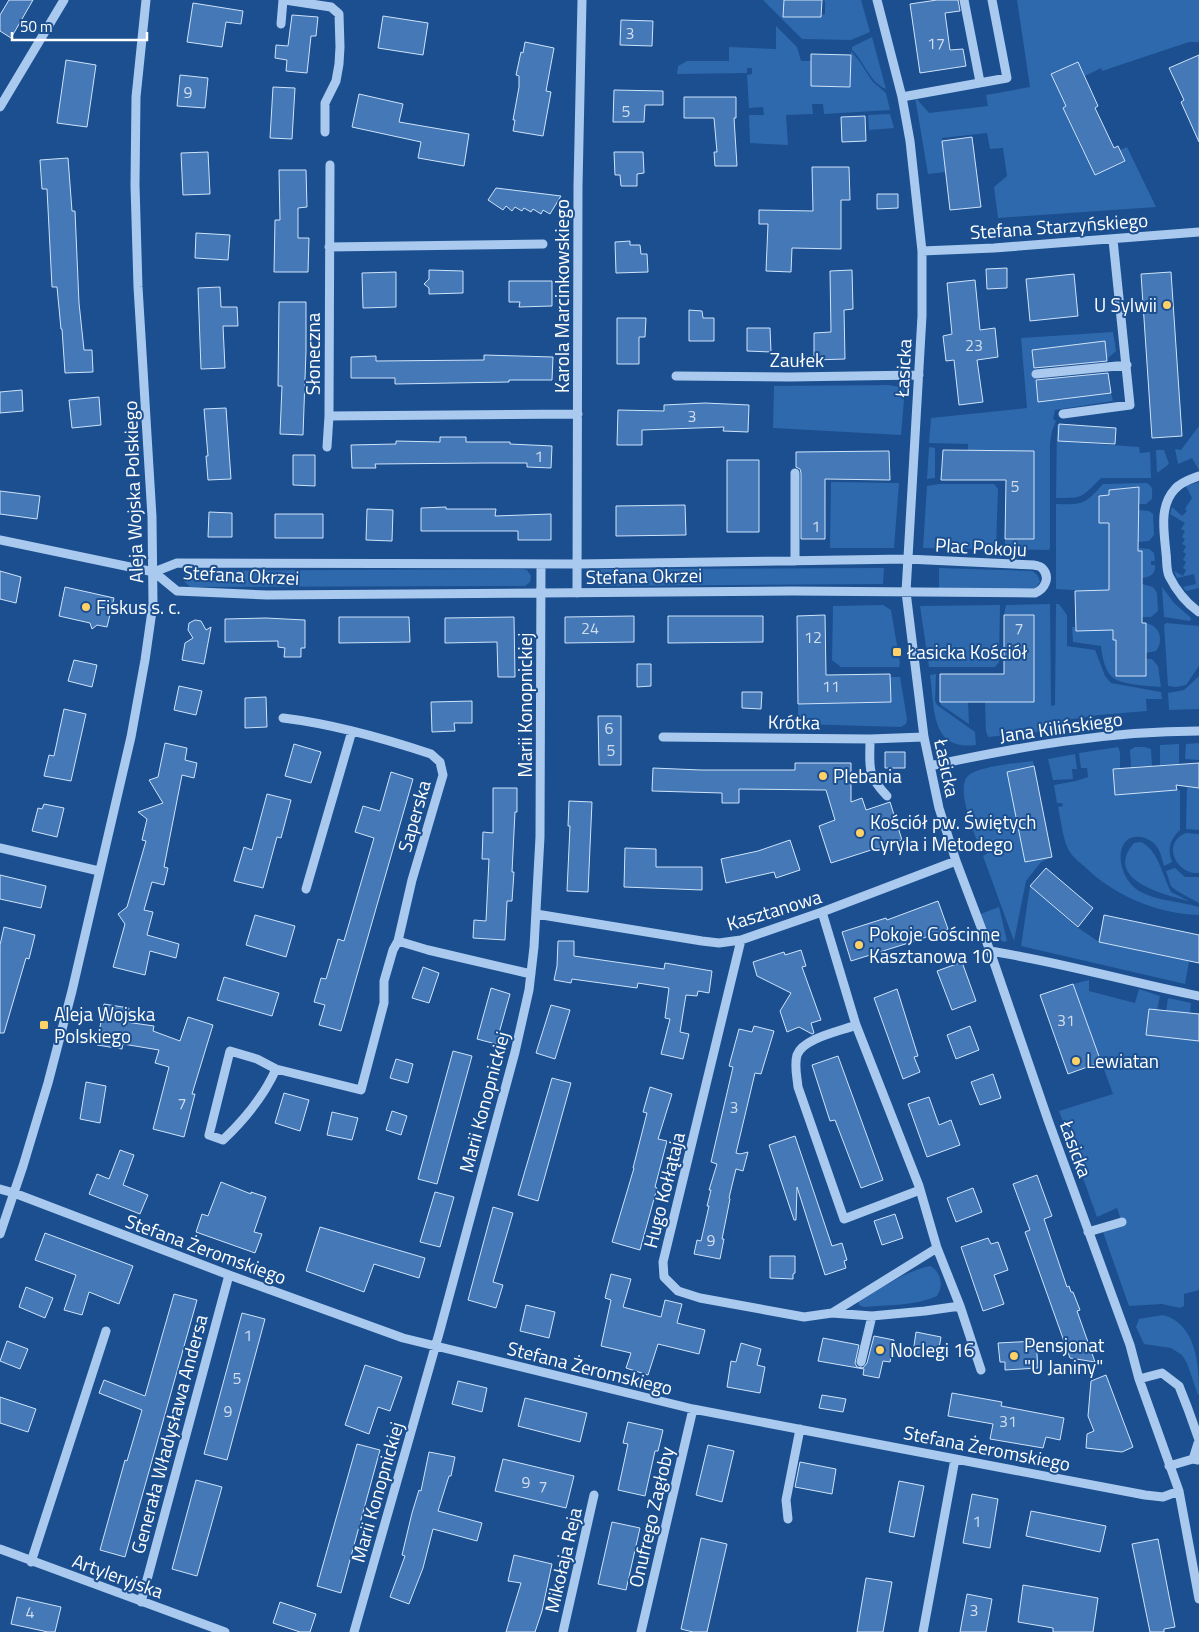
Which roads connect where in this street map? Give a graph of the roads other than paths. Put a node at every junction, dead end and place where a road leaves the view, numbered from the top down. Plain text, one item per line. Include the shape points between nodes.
1 (64, 0) edge
2 (146, 0) edge
3 (284, 0) edge
4 (582, 0) edge
5 (877, 0) edge
6 (964, 0) edge
7 (992, 0) edge
8 (281, 24) dead end
9 (980, 82) junction
10 (902, 97) junction
11 (0, 107) edge
12 (325, 132) dead end
13 (330, 165) dead end
14 (1199, 232) edge
15 (1113, 240) junction
16 (543, 244) dead end
17 (330, 247) junction
18 (922, 251) junction
19 (1127, 365) junction
20 (1036, 374) dead end
21 (919, 375) junction
22 (676, 376) dead end
23 (578, 414) junction
24 (1063, 414) dead end
25 (329, 416) junction
26 (327, 446) dead end
27 (795, 473) dead end
28 (1199, 476) edge
29 (0, 540) edge
30 (907, 560) junction
31 (795, 561) junction
32 (541, 564) junction
33 (576, 564) junction
34 (154, 572) junction
35 (577, 592) junction
36 (906, 592) junction
37 (541, 594) junction
38 (1199, 612) edge
39 (284, 718) dead end
40 (352, 731) junction
41 (1199, 731) edge
42 (663, 737) dead end
43 (924, 737) junction
44 (870, 739) junction
45 (930, 766) junction
46 (887, 796) dead end
47 (0, 848) edge
48 (956, 861) junction
49 (99, 871) junction
50 (306, 889) dead end
51 (822, 912) junction
52 (536, 914) junction
53 (741, 940) junction
54 (398, 941) junction
55 (990, 951) junction
56 (531, 974) junction
57 (1199, 996) edge
58 (856, 1026) junction
59 (276, 1068) junction
60 (0, 1189) edge
61 (920, 1190) junction
62 (14, 1193) junction
63 (1122, 1222) dead end
64 (1088, 1232) junction
65 (0, 1234) edge
66 (937, 1248) junction
67 (229, 1275) junction
68 (960, 1306) junction
69 (832, 1313) junction
70 (872, 1316) junction
71 (106, 1331) dead end
72 (435, 1346) junction
73 (861, 1362) dead end
74 (981, 1370) dead end
75 (1139, 1379) junction
76 (693, 1409) junction
77 (800, 1429) junction
78 (954, 1459) junction
79 (1196, 1459) edge
80 (1169, 1466) junction
81 (1179, 1491) junction
82 (594, 1495) dead end
83 (788, 1519) dead end
84 (0, 1549) edge
85 (31, 1562) junction
86 (1198, 1588) edge
87 (1199, 1599) edge
88 (141, 1602) junction
89 (225, 1632) edge
90 (354, 1632) edge
91 (563, 1632) edge
92 (641, 1632) edge
93 (922, 1632) edge

1 - 11 street
2 - 34 street, Aleja Wojska Polskiego via 136,97 134,185
3 - 8 street
3 - 12 street via 331,7 339,14 336,81 325,103
4 - 23 street, Karola Marcinkowskiego
5 - 10 street, Łasicka
6 - 9 street
7 - 9 street via 1007,78
9 - 10 street
10 - 18 street, Łasicka
13 - 17 street, Słoneczna
14 - 15 street, Stefana Starzyńskiego
15 - 18 street, Stefana Starzyńskiego
15 - 19 street
16 - 17 street
17 - 25 street, Słoneczna
18 - 21 street, Łasicka
19 - 20 street
19 - 24 street via 1130,405
21 - 22 street, Zaułek
21 - 30 street, Łasicka
23 - 25 street, Słoneczna
23 - 33 street, Karola Marcinkowskiego
25 - 26 street
27 - 31 street
28 - 38 street via 1175,488 1165,506 1163,524 1168,573 1185,600
29 - 34 street
30 - 31 street, Stefana Okrzei
30 - 36 street, Łasicka
30 - 36 street, Plac Pokoju via 1034,565 1047,577 1045,586 1035,593
31 - 33 street, Stefana Okrzei
32 - 33 street, Stefana Okrzei
32 - 34 street, Stefana Okrzei via 177,563
32 - 37 street, Marii Konopnickiej
33 - 35 street, Karola Marcinkowskiego
34 - 37 street, Stefana Okrzei via 177,591 267,595
34 - 49 street, Aleja Wojska Polskiego via 153,604 140,692
35 - 36 street, Stefana Okrzei
35 - 37 street, Stefana Okrzei
36 - 43 street, Łasicka
37 - 52 street, Marii Konopnickiej via 541,780
39 - 40 street, Saperska via 320,722
40 - 50 street
40 - 54 street, Saperska via 431,754 440,762 443,775
41 - 45 street, Jana Kilińskiego via 1106,735 1028,746
42 - 44 street, Krótka
43 - 44 street, Krótka
43 - 45 street, Łasicka
44 - 46 street via 870,768 874,782
45 - 48 street, Łasicka
47 - 49 street
48 - 51 street, Kasztanowa
48 - 55 street, Łasicka
49 - 62 street, Aleja Wojska Polskiego via 53,1064
51 - 53 street, Kasztanowa
51 - 58 street
52 - 53 street, Kasztanowa via 702,941
52 - 56 street, Marii Konopnickiej
53 - 69 street, Hugo Kołłątaja via 663,1262 664,1278 678,1290 700,1298 804,1317
54 - 56 street
54 - 59 street, Saperska via 384,981 384,1003 361,1090
55 - 57 street
55 - 64 street, Łasicka
56 - 72 street, Marii Konopnickiej via 516,1052
58 - 61 street
58 - 61 street via 805,1044 797,1053 795,1065 798,1087 844,1218
59 - 59 street, Saperska via 272,1079 242,1121 222,1140 209,1135 230,1052
60 - 62 street, Stefana Żeromskiego
61 - 66 street
62 - 65 street, Aleja Wojska Polskiego
62 - 67 street, Stefana Żeromskiego
63 - 64 street
64 - 75 street, Łasicka via 1130,1345
66 - 68 street
66 - 69 street, Hugo Kołłątaja
67 - 72 street, Stefana Żeromskiego via 403,1338
67 - 88 street, Generała Władysława Andersa
68 - 70 street, Hugo Kołłątaja
68 - 74 street
69 - 70 street, Hugo Kołłątaja
70 - 73 street
71 - 85 street
72 - 76 street, Stefana Żeromskiego
72 - 90 street, Marii Konopnickiej
75 - 79 street via 1162,1373 1179,1386 1199,1440
75 - 80 street, Łasicka
76 - 77 street, Stefana Żeromskiego
76 - 92 street, Onufrego Zagłoby
77 - 78 street, Stefana Żeromskiego
77 - 83 street via 786,1500
78 - 81 street, Stefana Żeromskiego via 1145,1496 1163,1497
78 - 93 street
79 - 80 street
80 - 81 street
81 - 86 street
82 - 91 street, Mikołaja Reja
84 - 85 street, Artyleryjska
85 - 88 street, Artyleryjska
86 - 87 street
88 - 89 street, Artyleryjska

